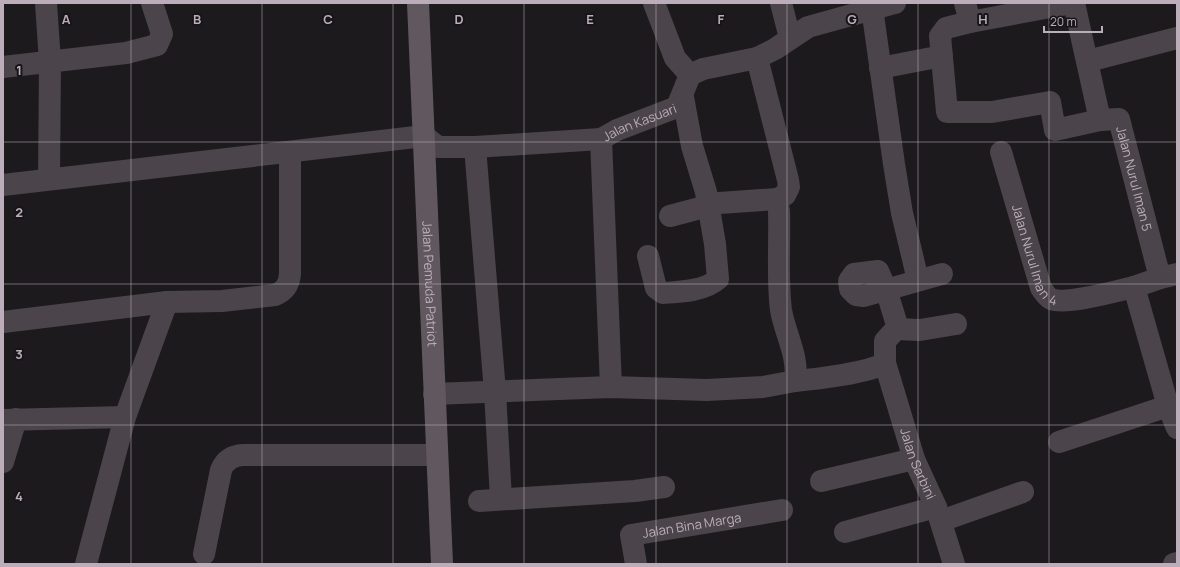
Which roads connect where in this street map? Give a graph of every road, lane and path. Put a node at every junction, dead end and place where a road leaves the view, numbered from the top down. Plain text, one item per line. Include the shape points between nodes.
1 (46, 3) edge
2 (152, 3) edge
3 (418, 3) edge
4 (654, 3) edge
5 (781, 3) edge
6 (895, 3) edge
7 (1067, 4) edge
8 (872, 8) junction
9 (967, 12) edge
10 (790, 38) junction
11 (1177, 38) edge
12 (942, 56) junction
13 (757, 58) junction
14 (1088, 61) junction
15 (50, 62) junction
16 (3, 67) edge
17 (880, 68) junction
18 (690, 76) junction
19 (683, 97) junction
20 (1100, 120) junction
21 (424, 136) junction
22 (601, 139) junction
23 (475, 147) junction
24 (290, 152) junction
25 (1001, 152) dead end
26 (49, 180) junction
27 (3, 185) edge
28 (776, 198) junction
29 (708, 206) junction
30 (670, 216) dead end
31 (648, 256) dead end
32 (942, 274) dead end
33 (1168, 276) edge
34 (918, 280) junction
35 (1134, 287) junction
36 (167, 302) junction
37 (3, 322) edge
38 (956, 324) dead end
39 (896, 329) junction
40 (885, 363) junction
41 (795, 381) junction
42 (611, 387) junction
43 (495, 392) junction
44 (434, 394) junction
45 (1168, 406) junction
46 (125, 417) junction
47 (10, 420) edge
48 (1177, 428) edge
49 (1060, 442) dead end
50 (437, 455) junction
51 (914, 459) junction
52 (3, 462) edge
53 (821, 481) dead end
54 (664, 487) dead end
55 (1024, 492) dead end
56 (501, 499) junction
57 (479, 501) dead end
58 (782, 510) dead end
59 (938, 514) junction
60 (846, 532) dead end
61 (204, 554) dead end
62 (86, 564) edge
63 (442, 564) edge
64 (636, 564) edge
65 (954, 564) edge

1 - 15 street
2 - 15 street via 162,34 157,45 126,53
3 - 21 main road, Jalan Pemuda Patriot
4 - 18 street via 675,58
5 - 10 street
6 - 8 street
7 - 9 street
7 - 14 street
8 - 10 street via 808,27
8 - 17 street
9 - 12 street via 942,32
10 - 13 street
11 - 14 street
12 - 17 street
12 - 20 street, Jalan Nurul Iman 5 via 947,112 992,112 1050,102 1054,130
13 - 18 street via 703,69
13 - 28 street via 789,187 785,196
14 - 20 street
15 - 16 street
15 - 26 street
17 - 34 street via 902,212
18 - 19 street, Jalan Kasuari
19 - 22 street, Jalan Kasuari via 677,107 617,130
19 - 29 street via 692,146
20 - 33 street, Jalan Nurul Iman 5 via 1119,119 1121,122
21 - 23 street, Jalan Kasuari via 438,147
21 - 24 street
21 - 44 main road, Jalan Pemuda Patriot
22 - 23 street, Jalan Kasuari
22 - 42 street
23 - 43 street
24 - 26 street
24 - 36 street via 290,274 286,288 275,295 222,301
25 - 35 street, Jalan Nurul Iman 4 via 1041,288 1046,296 1052,300 1084,298
26 - 27 street
28 - 29 street
28 - 41 street via 779,211 781,309 794,352 797,372
29 - 30 street
29 - 31 street via 718,269 718,279 713,284 663,293 656,288
32 - 34 street
33 - 35 street, Jalan Nurul Iman 4
34 - 39 street via 886,289 896,320
35 - 45 street
36 - 37 street
36 - 46 street
38 - 39 street via 920,330
39 - 40 street, Jalan Sarbini via 885,341
40 - 41 street via 875,368 841,375
40 - 51 street, Jalan Sarbini
41 - 42 street via 763,387 708,390
42 - 43 street
43 - 44 street
43 - 56 street
44 - 50 main road, Jalan Pemuda Patriot
45 - 48 street
45 - 49 street
46 - 47 street
46 - 62 street
47 - 52 street
50 - 61 street via 232,457 222,470
50 - 63 main road, Jalan Pemuda Patriot
51 - 53 street
51 - 59 street, Jalan Sarbini
54 - 56 street
55 - 59 street
56 - 57 street
58 - 64 street, Jalan Bina Marga via 631,535
59 - 60 street
59 - 65 street, Jalan Sarbini

